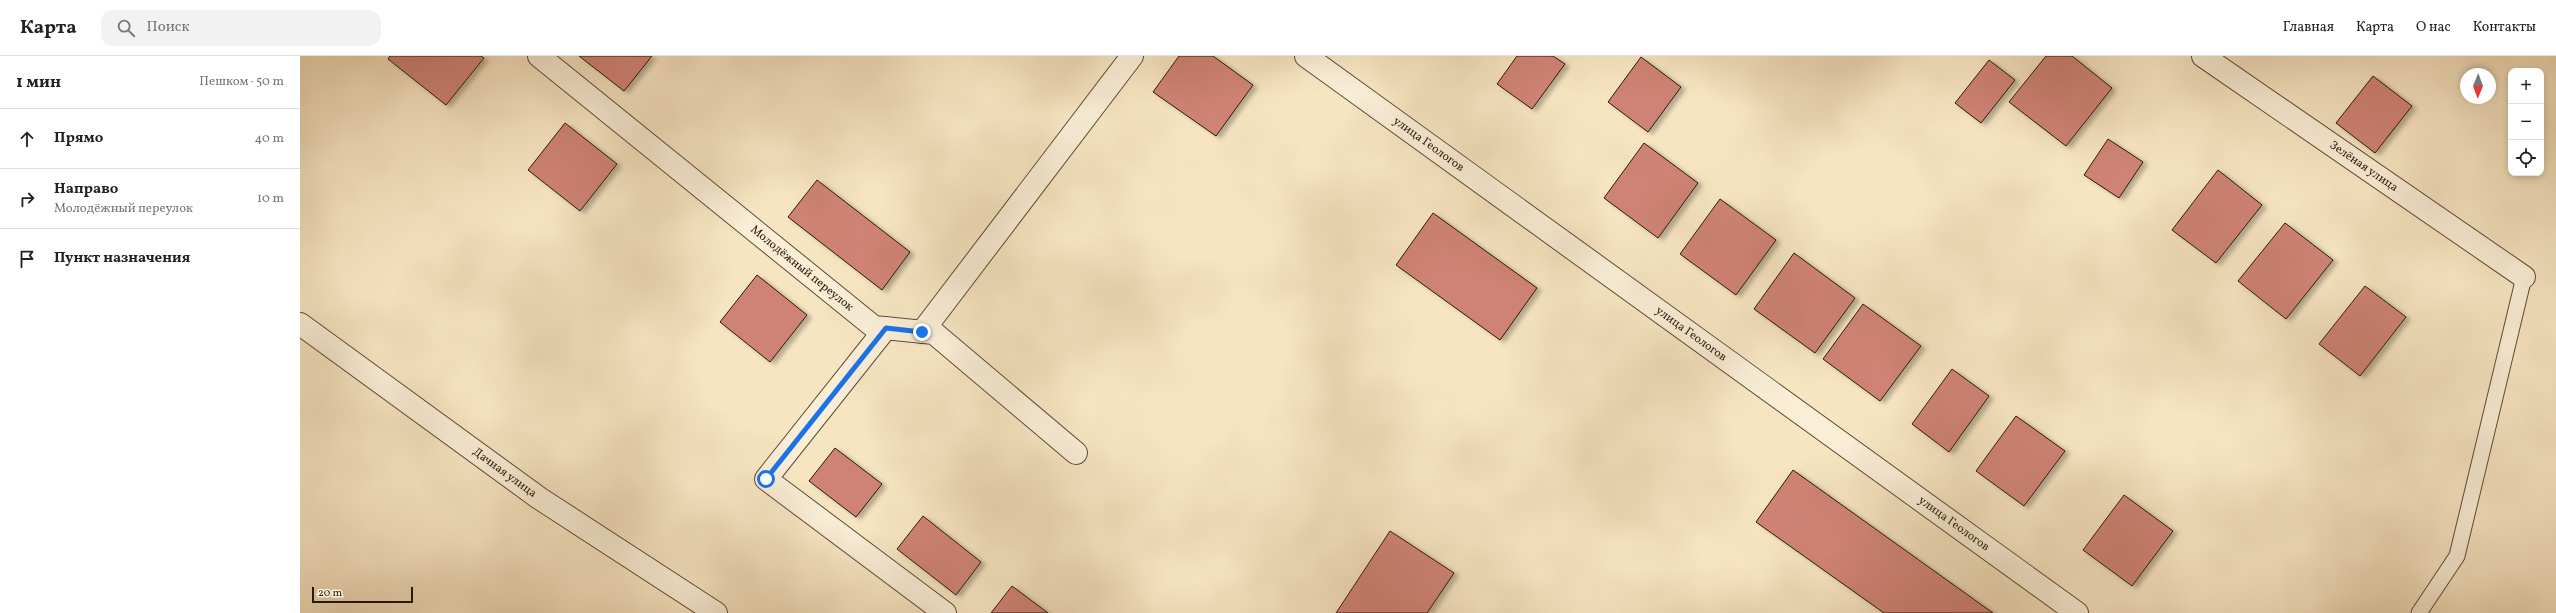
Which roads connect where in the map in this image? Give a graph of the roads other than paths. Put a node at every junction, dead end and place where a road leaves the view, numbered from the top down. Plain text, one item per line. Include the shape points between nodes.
1 (538, 56) edge
2 (1132, 56) edge
3 (1306, 56) edge
4 (2203, 56) edge
5 (2524, 277) joint
6 (300, 324) edge
7 (886, 328) junction
8 (922, 332) junction
9 (1076, 453) dead end
10 (716, 613) edge
11 (945, 613) edge
12 (2077, 613) edge
13 (2419, 613) edge

1 - 7 street, Молодёжный переулок via 874,327
2 - 8 street
3 - 12 street, улица Геологов
4 - 5 street, Зелёная улица
5 - 13 lane via 2457,556
6 - 10 street, Дачная улица via 540,498
7 - 8 street, Молодёжный переулок
7 - 11 street via 766,479
8 - 9 street, Молодёжный переулок via 934,333

